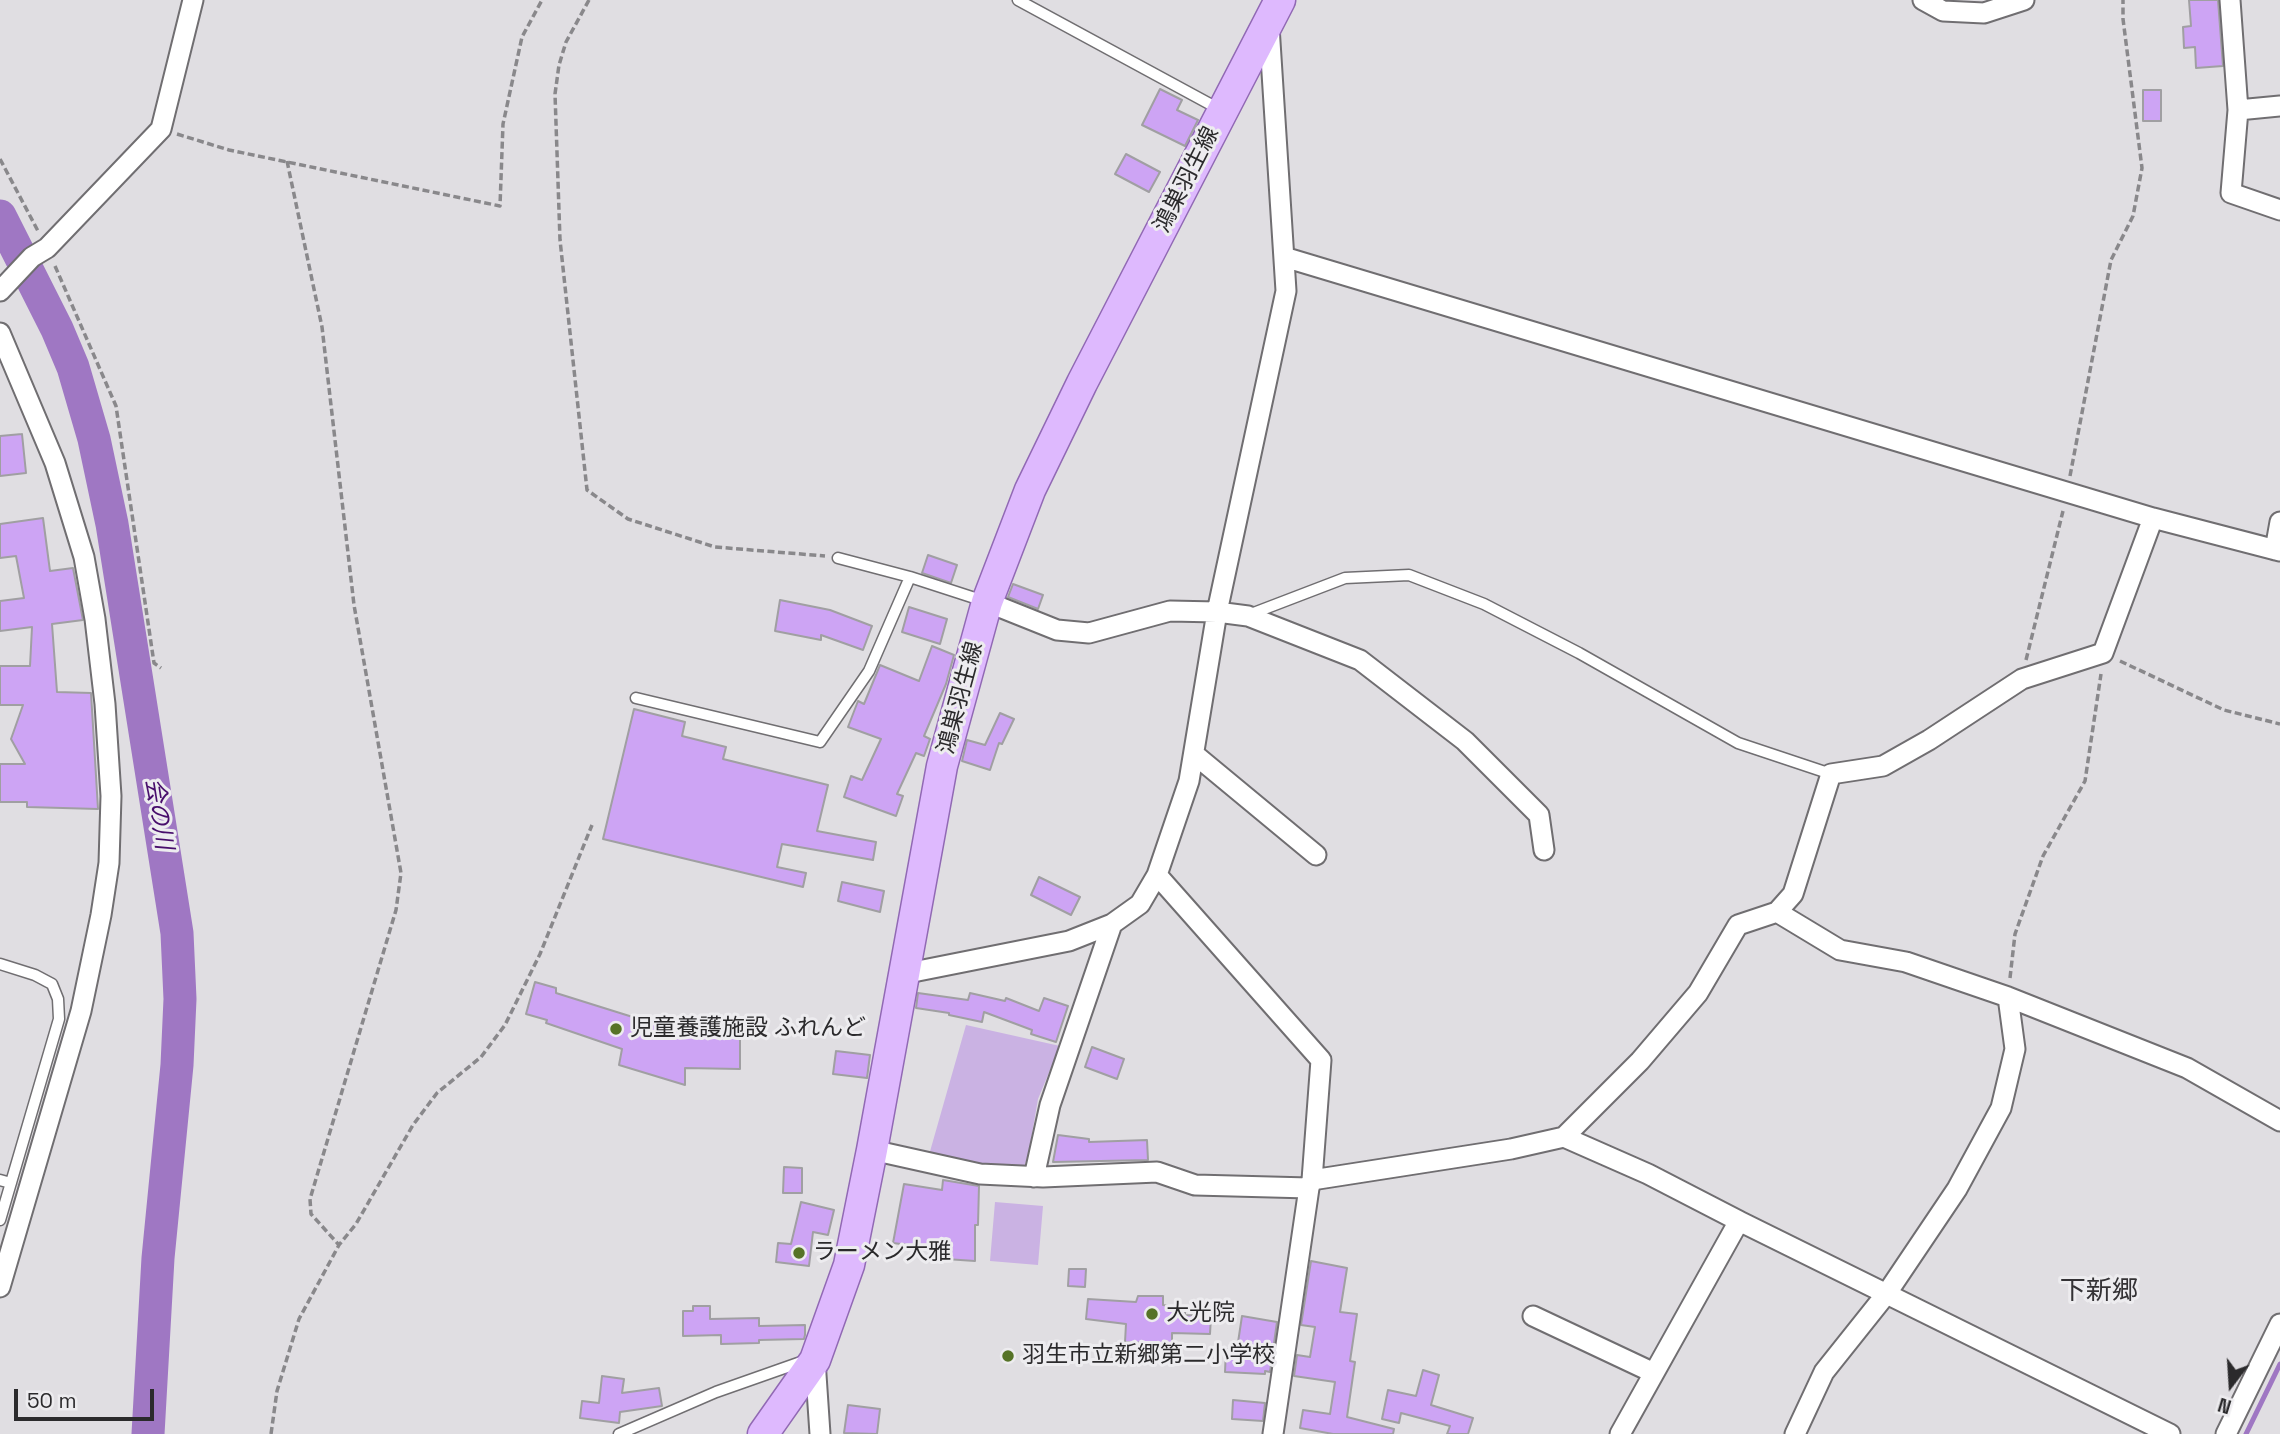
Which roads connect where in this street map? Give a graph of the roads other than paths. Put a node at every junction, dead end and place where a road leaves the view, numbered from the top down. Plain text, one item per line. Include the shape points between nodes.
1 (193, 0) edge
2 (1018, 0) edge
3 (1923, 0) edge
4 (2024, 0) edge
5 (2230, 0) edge
6 (1272, 8) edge
7 (2280, 106) edge
8 (2238, 110) junction
9 (1223, 111) junction
10 (2280, 210) edge
11 (1284, 257) junction
12 (5, 280) edge
13 (0, 333) edge
14 (2152, 518) junction
15 (2280, 522) edge
16 (2277, 551) edge
17 (838, 558) road end
18 (910, 577) junction
19 (987, 602) junction
20 (1217, 612) junction
21 (1248, 616) junction
22 (636, 698) dead end
23 (1194, 754) junction
24 (1831, 774) junction
25 (1544, 850) dead end
26 (1316, 855) dead end
27 (1157, 876) junction
28 (1777, 912) junction
29 (1112, 924) junction
30 (0, 964) edge
31 (904, 971) junction
32 (2008, 997) junction
33 (2280, 1121) edge
34 (1564, 1137) junction
35 (872, 1150) junction
36 (1034, 1177) junction
37 (0, 1180) edge
38 (11, 1183) junction
39 (1310, 1184) junction
40 (0, 1220) edge
41 (1739, 1221) junction
42 (0, 1287) edge
43 (1887, 1293) junction
44 (1533, 1316) dead end
45 (2280, 1324) edge
46 (815, 1360) junction
47 (1654, 1373) junction
48 (2149, 1429) edge
49 (619, 1434) edge
50 (762, 1434) edge
51 (820, 1434) edge
52 (1273, 1434) edge
53 (1620, 1434) edge
54 (1795, 1434) edge
55 (2170, 1434) edge
56 (2226, 1434) edge

1 - 12 street via 161,129 39,252
2 - 9 lane
3 - 4 street via 1943,11 1984,13
5 - 8 street
6 - 9 main road, 鴻巣羽生線
6 - 11 street
7 - 8 street
8 - 10 street via 2231,193
9 - 19 main road, 鴻巣羽生線 via 1030,490
11 - 14 street
11 - 20 street via 1286,291
13 - 42 street via 55,463 84,557 101,668 111,796 105,889 81,1010
14 - 16 street
14 - 24 street via 2104,653 2022,679 1883,766
15 - 16 street
17 - 18 lane
18 - 19 lane
18 - 22 lane via 869,671 820,742
19 - 20 street via 1057,630 1088,633 1170,611
19 - 31 main road, 鴻巣羽生線 via 942,766
20 - 21 street
20 - 23 street
21 - 24 lane via 1345,578 1409,575 1484,604 1738,743
21 - 25 street via 1360,660 1465,741 1539,815
23 - 26 street
23 - 27 street
24 - 28 street via 1793,894
27 - 29 street via 1140,904
27 - 39 street via 1321,1060
28 - 32 street via 1840,950 1906,962
28 - 34 street via 1738,925 1698,993 1640,1061
29 - 31 street via 1069,941
29 - 36 street via 1050,1105
30 - 38 lane via 52,984 58,999 59,1019
31 - 35 main road, 鴻巣羽生線
32 - 33 street via 2187,1068
32 - 43 street via 2015,1049 2001,1108 1957,1189
34 - 39 street
34 - 41 street
35 - 36 street via 980,1174
35 - 46 main road, 鴻巣羽生線 via 849,1265
36 - 39 street via 1157,1172 1195,1185
37 - 38 lane
38 - 40 lane
39 - 52 street
41 - 43 street
41 - 47 street
43 - 48 street
43 - 54 street via 1825,1372
44 - 47 street
45 - 56 street
46 - 49 lane via 800,1361 716,1392
46 - 50 main road, 鴻巣羽生線
46 - 51 street
47 - 53 street
48 - 55 street

